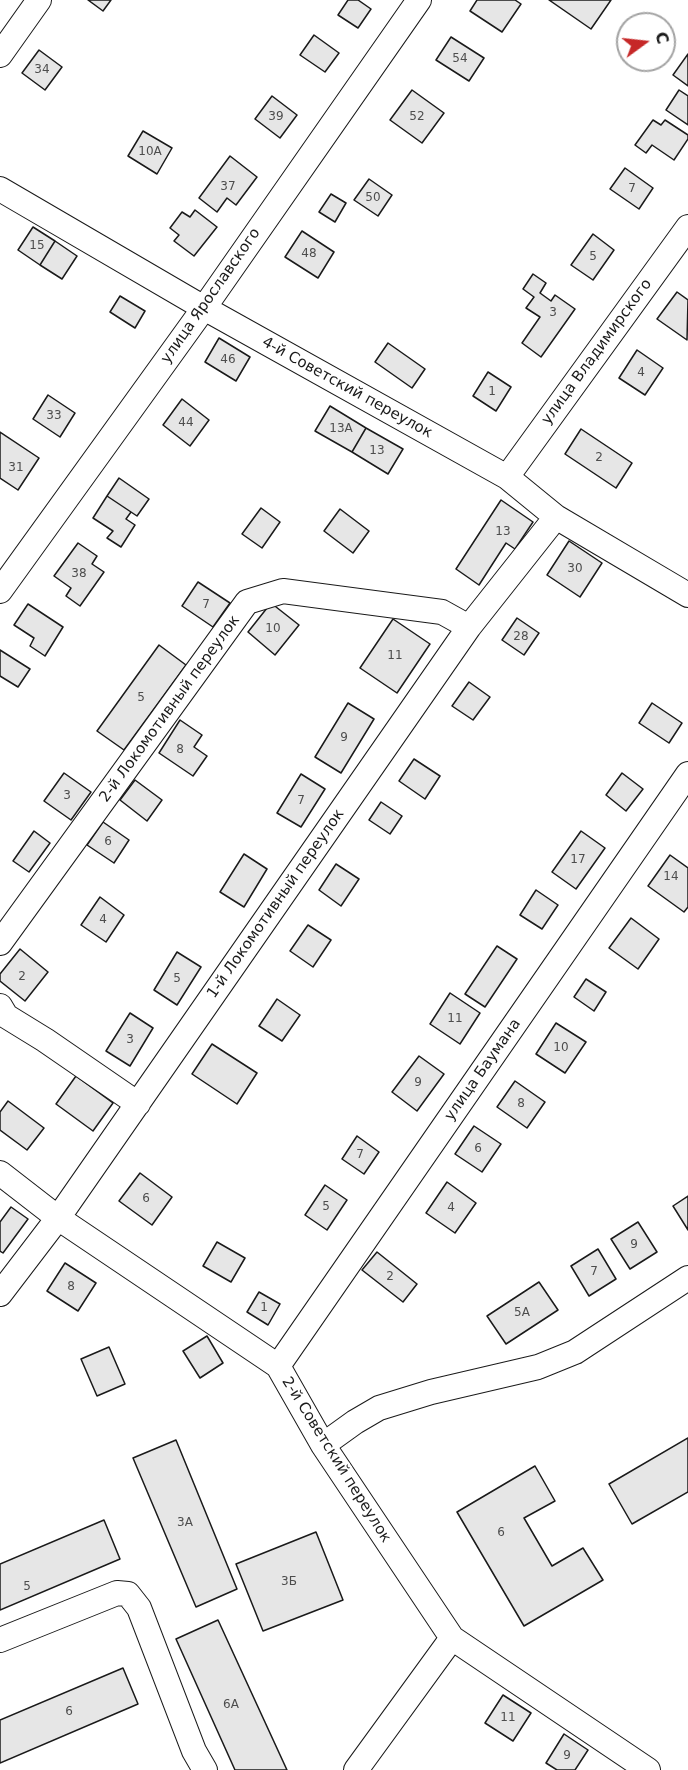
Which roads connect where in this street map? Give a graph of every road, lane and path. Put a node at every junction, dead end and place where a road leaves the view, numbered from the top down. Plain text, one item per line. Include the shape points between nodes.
1 (39, 0) edge
2 (419, 0) edge
3 (0, 55) edge
4 (0, 189) edge
5 (688, 227) edge
6 (204, 308) junction
7 (507, 477) junction
8 (556, 517) junction
9 (0, 591) edge
10 (688, 595) edge
11 (469, 627) junction
12 (688, 774) edge
13 (0, 943) edge
14 (0, 1006) edge
15 (138, 1104) junction
16 (0, 1173) edge
17 (58, 1218) junction
18 (688, 1278) edge
19 (0, 1294) edge
20 (278, 1366) junction
21 (323, 1445) junction
22 (452, 1638) junction
23 (0, 1640) edge
24 (206, 1770) edge
25 (356, 1770) edge
26 (648, 1770) edge

1 - 3 street
2 - 6 street, улица Ярославского
4 - 6 street, 4-й Советский переулок
5 - 7 street, улица Владимирского
6 - 7 street, 4-й Советский переулок
6 - 9 street, улица Ярославского
7 - 8 street, 4-й Советский переулок
8 - 10 street, 4-й Советский переулок
8 - 11 street, 1-й Локомотивный переулок
11 - 13 street, 2-й Локомотивный переулок via 442,612 283,591 247,602
11 - 15 street, 1-й Локомотивный переулок
12 - 20 street, улица Баумана
14 - 15 street via 6,1017
15 - 17 street, 1-й Локомотивный переулок
16 - 17 street, 2-й Советский переулок
17 - 19 street, 1-й Локомотивный переулок
17 - 20 street, 2-й Советский переулок
18 - 21 street via 575,1352 538,1367 379,1408
20 - 21 street, 2-й Советский переулок
21 - 22 street, 2-й Советский переулок
22 - 25 street
22 - 26 street, 2-й Советский переулок
23 - 24 street via 117,1593 128,1594 139,1608 194,1751

